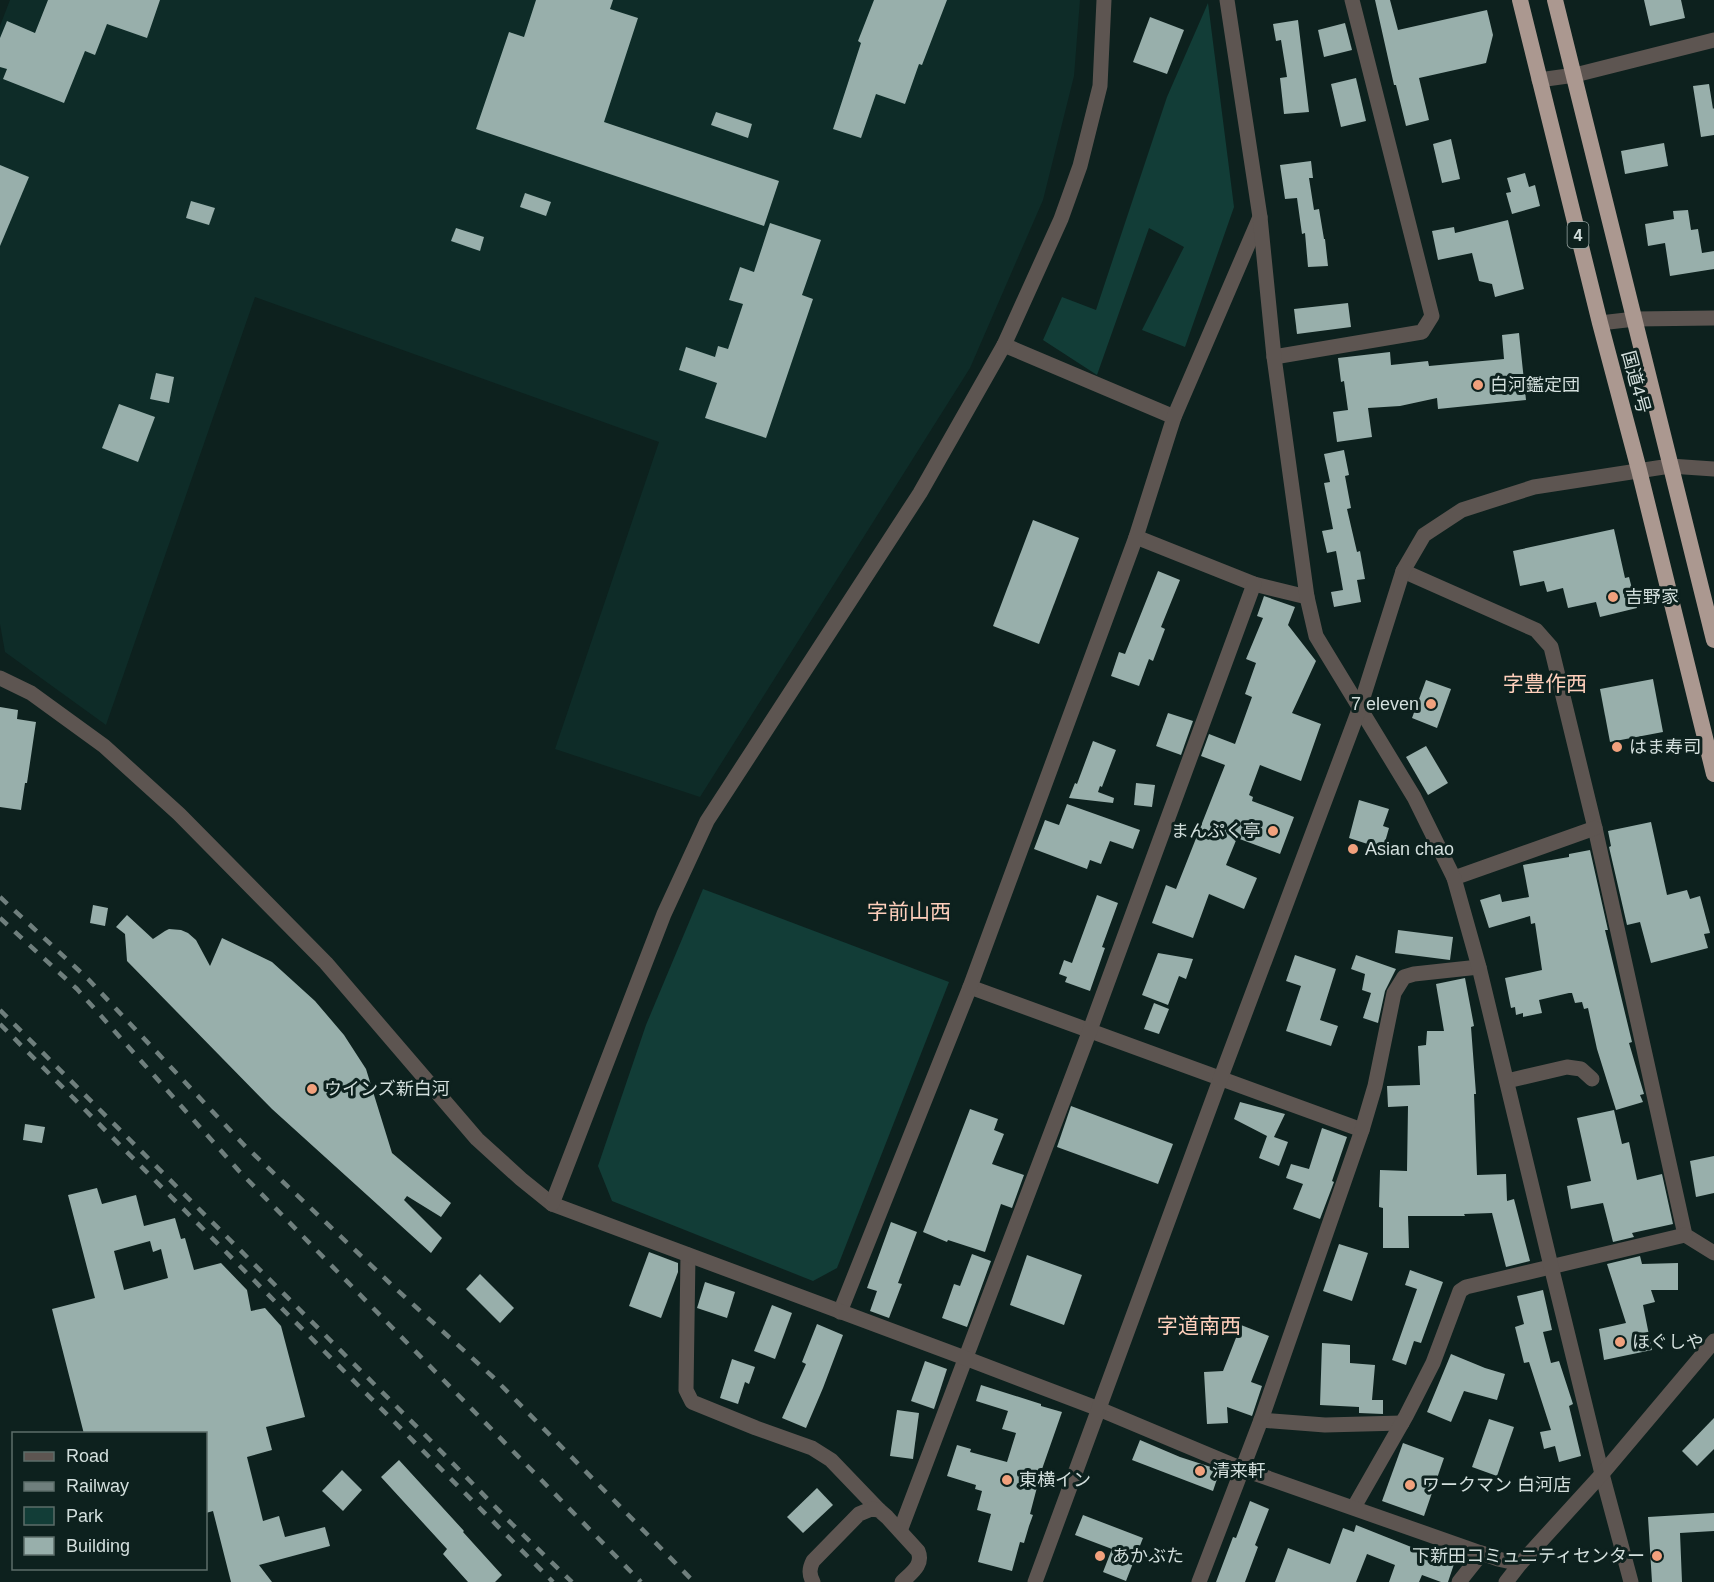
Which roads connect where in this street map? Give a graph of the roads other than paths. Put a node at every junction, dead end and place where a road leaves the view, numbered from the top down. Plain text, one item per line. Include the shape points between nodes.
1 (1104, 0) edge
2 (1227, 0) edge
3 (1352, 0) edge
4 (1520, 0) edge
5 (1555, 0) edge
6 (1714, 40) edge
7 (1575, 75) junction
8 (1539, 80) junction
9 (1260, 217) junction
10 (1714, 318) edge
11 (1635, 319) junction
12 (1600, 323) junction
13 (1004, 345) junction
14 (1274, 357) junction
15 (1174, 417) junction
16 (1670, 466) junction
17 (1714, 469) edge
18 (1640, 470) junction
19 (1136, 537) junction
20 (1403, 572) junction
21 (1254, 585) junction
22 (1306, 597) junction
23 (1714, 640) edge
24 (0, 678) edge
25 (1360, 707) junction
26 (1714, 774) edge
27 (1595, 828) junction
28 (1454, 878) junction
29 (1479, 967) junction
30 (970, 987) junction
31 (1090, 1029) junction
32 (1221, 1077) junction
33 (1592, 1079) dead end
34 (1507, 1081) junction
35 (1362, 1130) junction
36 (552, 1204) junction
37 (1685, 1235) junction
38 (1714, 1253) edge
39 (688, 1255) junction
40 (1551, 1266) junction
41 (840, 1312) junction
42 (1714, 1341) edge
43 (965, 1358) junction
44 (1099, 1409) junction
45 (1261, 1420) junction
46 (1402, 1424) junction
47 (1242, 1468) junction
48 (1602, 1474) junction
49 (1354, 1507) junction
50 (879, 1510) junction
51 (900, 1531) junction
52 (1482, 1553) junction
53 (1520, 1564) junction
54 (813, 1582) edge
55 (902, 1582) edge
56 (1035, 1582) edge
57 (1199, 1582) edge
58 (1459, 1582) edge
59 (1506, 1582) edge
60 (1631, 1582) edge

1 - 13 street via 1100,86 1080,166 1061,219
2 - 9 street
3 - 14 street via 1432,316 1422,332
4 - 8 highway, 国道4号 / 4
5 - 7 highway, 国道4号 / 4
6 - 7 street
7 - 8 street
7 - 11 highway, 国道4号 / 4
8 - 12 highway, 国道4号 / 4
9 - 14 street
9 - 15 street
10 - 11 street
11 - 12 street
11 - 16 highway, 国道4号 / 4
12 - 18 highway, 国道4号 / 4
13 - 15 street
13 - 36 street via 920,494 706,821 664,914
14 - 22 street
15 - 19 street
16 - 17 street
16 - 18 street
16 - 23 highway, 国道4号 / 4
18 - 20 street via 1534,487 1462,510 1424,535
18 - 26 highway, 国道4号 / 4
19 - 21 street
19 - 30 street
20 - 25 street
20 - 27 street via 1536,630 1551,647
21 - 22 street
21 - 31 street
22 - 25 street via 1316,636
24 - 36 street via 31,693 104,747 178,814 326,963 477,1139
25 - 28 street via 1414,797
25 - 32 street
27 - 28 street
27 - 37 street
28 - 29 street
29 - 34 street
29 - 35 street via 1404,977 1394,993
30 - 31 street
30 - 41 street
31 - 32 street
31 - 43 street
32 - 35 street
32 - 44 street
33 - 34 street via 1581,1069 1567,1067
34 - 40 street
35 - 45 street
36 - 39 street
37 - 38 street
37 - 40 street
39 - 41 street
39 - 50 street via 687,1390 692,1402 812,1448 831,1460
40 - 46 street via 1460,1290 1433,1363
40 - 48 street
41 - 43 street
42 - 48 street
43 - 44 street
43 - 51 street
44 - 47 street
44 - 56 street
45 - 46 street via 1326,1425
45 - 47 street
46 - 49 street
47 - 49 street
47 - 57 street
48 - 53 street
48 - 60 street
49 - 52 street
50 - 51 street
50 - 54 street via 859,1514 813,1561
51 - 55 street via 920,1557 918,1566
52 - 53 street
52 - 58 street
53 - 59 street

